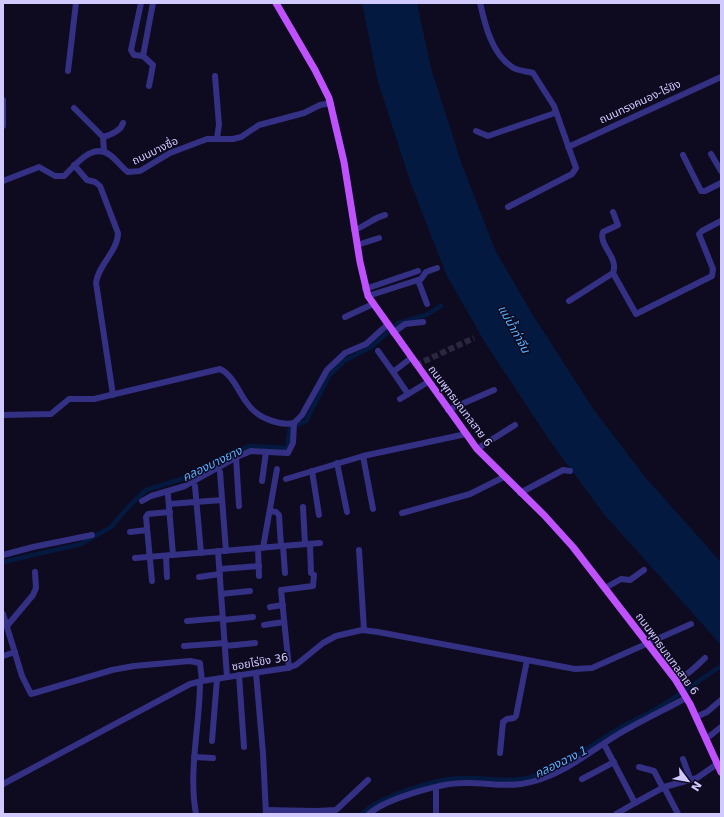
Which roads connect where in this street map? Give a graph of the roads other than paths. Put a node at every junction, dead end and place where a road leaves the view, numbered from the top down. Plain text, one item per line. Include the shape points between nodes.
1 (76, 3) edge
2 (140, 3) edge
3 (153, 3) edge
4 (276, 3) edge
5 (480, 3) edge
6 (143, 56) junction
7 (68, 71) dead end
8 (215, 76) dead end
9 (721, 77) edge
10 (149, 86) dead end
11 (3, 100) edge
12 (331, 103) junction
13 (74, 108) dead end
14 (556, 113) junction
15 (123, 123) dead end
16 (3, 126) edge
17 (476, 131) dead end
18 (217, 138) junction
19 (103, 139) junction
20 (568, 147) junction
21 (104, 150) junction
22 (711, 154) dead end
23 (683, 155) dead end
24 (74, 165) junction
25 (721, 171) edge
26 (3, 181) edge
27 (721, 183) edge
28 (508, 207) dead end
29 (613, 212) dead end
30 (385, 215) dead end
31 (721, 221) edge
32 (354, 230) junction
33 (379, 238) dead end
34 (357, 245) junction
35 (437, 268) dead end
36 (418, 271) dead end
37 (612, 273) junction
38 (418, 280) junction
39 (367, 293) junction
40 (569, 301) dead end
41 (373, 304) junction
42 (427, 304) dead end
43 (345, 317) dead end
44 (423, 322) dead end
45 (387, 325) junction
46 (393, 333) junction
47 (378, 351) dead end
48 (411, 358) junction
49 (393, 372) junction
50 (428, 382) junction
51 (494, 390) dead end
52 (408, 394) junction
53 (113, 395) junction
54 (400, 399) dead end
55 (448, 410) junction
56 (3, 415) edge
57 (294, 424) junction
58 (515, 425) dead end
59 (466, 434) junction
60 (477, 449) junction
61 (266, 452) junction
62 (363, 456) junction
63 (236, 457) junction
64 (337, 463) junction
65 (277, 469) dead end
66 (312, 471) junction
67 (570, 471) dead end
68 (220, 472) dead end
69 (504, 477) junction
70 (286, 479) dead end
71 (262, 481) dead end
72 (195, 486) dead end
73 (520, 493) junction
74 (168, 495) dead end
75 (222, 500) junction
76 (142, 501) dead end
77 (196, 503) junction
78 (169, 504) junction
79 (239, 506) dead end
80 (303, 507) dead end
81 (373, 508) dead end
82 (270, 511) junction
83 (170, 512) junction
84 (347, 512) dead end
85 (402, 513) dead end
86 (320, 515) dead end
87 (147, 530) junction
88 (130, 532) dead end
89 (92, 535) dead end
90 (320, 543) dead end
91 (308, 544) junction
92 (282, 546) junction
93 (261, 548) junction
94 (359, 550) dead end
95 (218, 551) junction
96 (226, 551) junction
97 (201, 553) junction
98 (3, 555) edge
99 (173, 555) junction
100 (166, 556) junction
101 (150, 557) junction
102 (135, 558) dead end
103 (259, 566) junction
104 (644, 570) dead end
105 (35, 572) dead end
106 (220, 572) junction
107 (285, 573) dead end
108 (199, 576) dead end
109 (260, 576) dead end
110 (167, 577) dead end
111 (152, 581) dead end
112 (605, 588) junction
113 (250, 591) dead end
114 (221, 594) junction
115 (283, 605) junction
116 (270, 607) dead end
117 (3, 614) edge
118 (253, 617) dead end
119 (223, 619) junction
120 (187, 621) dead end
121 (284, 622) junction
122 (692, 624) dead end
123 (264, 625) dead end
124 (7, 626) junction
125 (364, 630) junction
126 (255, 643) dead end
127 (225, 645) junction
128 (647, 645) junction
129 (184, 646) dead end
130 (15, 652) junction
131 (3, 656) edge
132 (705, 658) dead end
133 (527, 660) junction
134 (289, 668) junction
135 (256, 673) junction
136 (239, 675) junction
137 (227, 677) junction
138 (217, 679) junction
139 (675, 679) junction
140 (201, 681) junction
141 (686, 697) junction
142 (721, 700) edge
143 (696, 717) junction
144 (721, 727) edge
145 (706, 739) junction
146 (212, 740) dead end
147 (604, 744) junction
148 (244, 747) dead end
149 (500, 753) dead end
150 (194, 757) junction
151 (214, 758) dead end
152 (683, 759) dead end
153 (718, 759) edge
154 (614, 762) junction
155 (638, 767) dead end
156 (721, 772) edge
157 (582, 779) dead end
158 (368, 780) dead end
159 (691, 781) junction
160 (3, 784) edge
161 (436, 788) junction
162 (663, 788) junction
163 (635, 803) junction
164 (266, 812) edge
165 (196, 814) edge
166 (369, 814) edge
167 (436, 814) edge
168 (616, 814) edge
169 (678, 814) edge

1 - 7 street
2 - 6 street via 131,50 134,54
3 - 6 street
4 - 12 main road, ถนนพุทธมณฑลสาย 6 via 323,83
5 - 14 street via 498,53 514,68 534,74
6 - 10 street via 153,65
8 - 18 street via 219,125
9 - 20 street, ถนนทรงคนอง-ไร่ขิง
11 - 16 street
12 - 18 street, ถนนบางซื่อ via 320,104 300,114 259,125 233,140
12 - 32 main road, ถนนพุทธมณฑลสาย 6 via 344,162
13 - 19 street
14 - 17 street via 488,136
14 - 20 street
15 - 19 street via 115,132
18 - 21 street, ถนนบางซื่อ via 174,151 135,173 128,172
19 - 21 street
20 - 28 street via 576,168 574,172
21 - 24 street via 91,152
22 - 25 street
23 - 27 street via 701,190 705,191
24 - 26 street via 61,177 39,167
24 - 53 street via 87,180 100,186 118,233 117,241 96,283
29 - 37 street via 618,225 603,232 602,235 615,265
30 - 32 street via 373,218
31 - 37 street via 699,234 713,269 712,276 636,314
32 - 34 main road, ถนนพุทธมณฑลสาย 6
33 - 34 street
34 - 39 main road, ถนนพุทธมณฑลสาย 6
35 - 38 street via 426,272 423,278
36 - 39 street
37 - 40 street
38 - 39 street
38 - 42 street
39 - 41 main road, ถนนพุทธมณฑลสาย 6
41 - 43 street
41 - 45 main road, ถนนพุทธมณฑลสาย 6
44 - 46 street via 405,324
45 - 46 main road, ถนนพุทธมณฑลสาย 6
45 - 57 street via 366,344 346,353 327,370 302,415
46 - 48 main road, ถนนพุทธมณฑลสาย 6
47 - 49 street
48 - 49 street
48 - 50 main road, ถนนพุทธมณฑลสาย 6
49 - 52 street
50 - 52 street
50 - 55 main road, ถนนพุทธมณฑลสาย 6
51 - 55 street
52 - 54 street
53 - 56 street via 94,399 69,399 51,414
53 - 57 street via 220,369 232,380 246,403 254,410 274,422
55 - 59 main road, ถนนพุทธมณฑลสาย 6
57 - 61 street via 292,448 288,453
58 - 60 street
59 - 60 main road, ถนนพุทธมณฑลสาย 6
59 - 62 street
60 - 69 main road, ถนนพุทธมณฑลสาย 6
61 - 63 street via 251,451
61 - 71 street
62 - 64 street
62 - 81 street
63 - 76 street via 185,486
63 - 79 street
64 - 66 street
64 - 84 street
65 - 82 street
66 - 70 street
66 - 86 street
67 - 73 street via 563,470
68 - 75 street
69 - 73 main road, ถนนพุทธมณฑลสาย 6
69 - 85 street via 470,494
72 - 77 street
73 - 112 main road, ถนนพุทธมณฑลสาย 6 via 573,547
74 - 78 street
75 - 77 street
75 - 96 street
77 - 78 street
77 - 97 street
78 - 83 street
80 - 91 street
82 - 92 street via 279,515
82 - 93 street
83 - 87 street via 146,515
83 - 99 street
87 - 88 street
87 - 101 street
89 - 98 street via 33,546
90 - 91 street
91 - 92 street
91 - 115 street via 313,586 281,590
92 - 93 street
92 - 107 street
93 - 96 street
93 - 103 street
94 - 125 street
95 - 96 street
95 - 97 street
95 - 106 street
97 - 99 street
99 - 100 street
100 - 101 street
100 - 110 street
101 - 102 street
101 - 111 street
103 - 106 street
103 - 109 street
104 - 112 street via 630,580 621,579
105 - 124 street via 36,588 33,596
106 - 108 street
106 - 114 street
112 - 128 main road, ถนนพุทธมณฑลสาย 6
113 - 114 street
114 - 119 street
115 - 116 street
115 - 121 street
117 - 124 street
118 - 119 street
119 - 120 street
119 - 127 street
121 - 123 street
121 - 134 street
122 - 128 street, ซอยไร่ขิง 36
124 - 130 street
125 - 133 street, ซอยไร่ขิง 36
125 - 134 street, ซอยไร่ขิง 36 via 336,636 323,643 296,666
126 - 127 street
127 - 129 street
127 - 137 street
128 - 133 street, ซอยไร่ขิง 36 via 586,668 575,669
128 - 139 main road, ถนนพุทธมณฑลสาย 6
130 - 131 street
130 - 140 street via 22,676 31,694 127,667 190,661 200,663
132 - 139 street via 683,677
133 - 149 street via 516,716 504,722
134 - 135 street, ซอยไร่ขิง 36
135 - 136 street, ซอยไร่ขิง 36
135 - 164 street
136 - 137 street, ซอยไร่ขิง 36
136 - 148 street
137 - 138 street, ซอยไร่ขิง 36
138 - 140 street, ซอยไร่ขิง 36
138 - 146 street
139 - 141 main road, ถนนพุทธมณฑลสาย 6
140 - 150 street
140 - 160 street, ซอยไร่ขิง 36 via 190,684
141 - 143 main road, ถนนพุทธมณฑลสาย 6
141 - 147 street
142 - 143 street via 707,712
143 - 145 main road, ถนนพุทธมณฑลสาย 6
144 - 145 street
145 - 153 main road, ถนนพุทธมณฑลสาย 6
147 - 154 street
147 - 161 street via 564,770 537,781 510,785 462,782
150 - 151 street
150 - 165 street
152 - 159 street
153 - 156 main road, ถนนพุทธมณฑลสาย 6
153 - 159 street
154 - 157 street
154 - 163 street
155 - 162 street via 654,771
158 - 164 street via 336,810
159 - 162 street
161 - 166 street via 390,802
161 - 167 street
162 - 163 street
162 - 169 street
163 - 168 street

